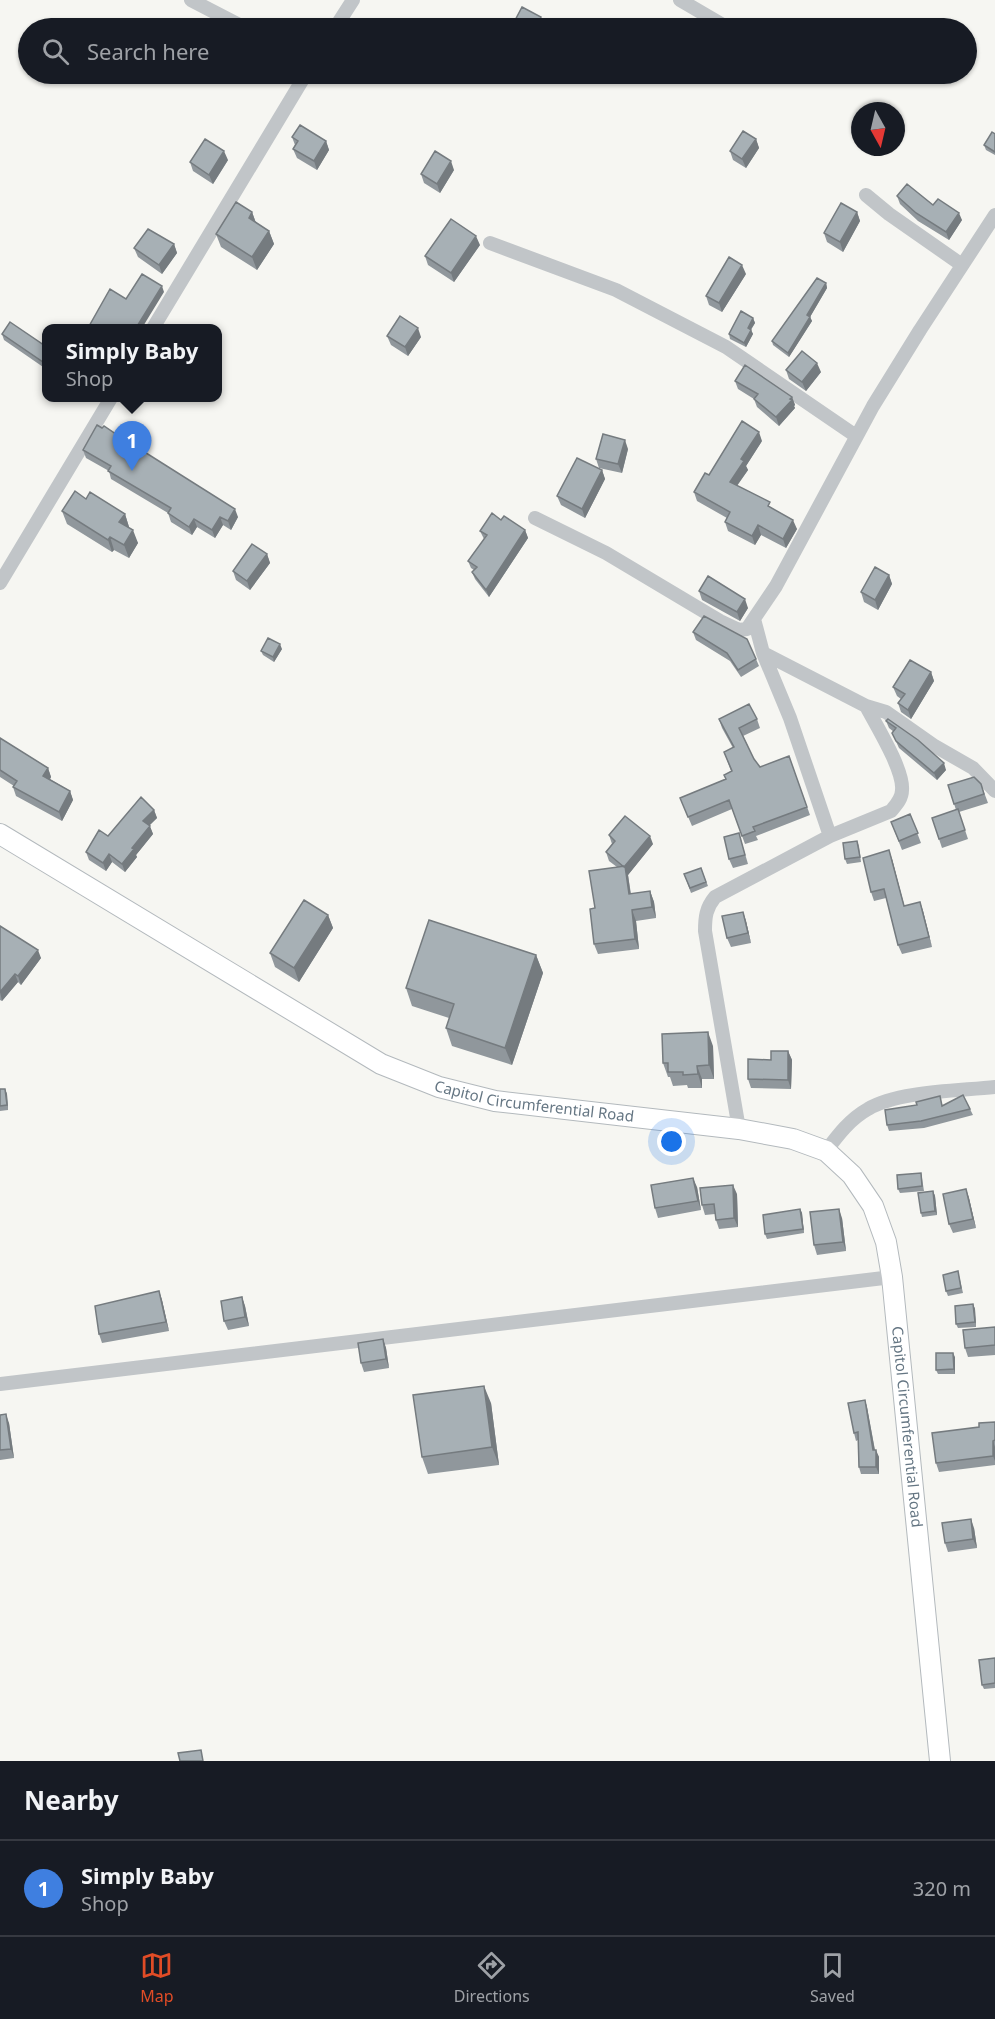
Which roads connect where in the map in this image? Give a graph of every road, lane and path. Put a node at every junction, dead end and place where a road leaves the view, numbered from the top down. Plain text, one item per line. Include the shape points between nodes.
1 (191, 0) edge
2 (353, 0) edge
3 (680, 0) edge
4 (226, 18) edge
5 (341, 18) edge
6 (711, 18) edge
7 (300, 84) edge
8 (866, 195) dead end
9 (995, 215) edge
10 (490, 243) dead end
11 (962, 266) junction
12 (155, 324) edge
13 (109, 402) edge
14 (856, 436) junction
15 (535, 518) dead end
16 (0, 583) edge
17 (754, 619) junction
18 (763, 653) junction
19 (866, 706) junction
20 (995, 790) edge
21 (0, 834) edge
22 (830, 836) junction
23 (995, 1087) edge
24 (739, 1129) junction
25 (826, 1151) junction
26 (892, 1277) junction
27 (0, 1384) edge
28 (940, 1761) edge

1 - 4 street
2 - 5 street
3 - 6 street
7 - 12 street
8 - 11 street
9 - 11 street
10 - 14 street via 616,290 726,347
11 - 14 street
13 - 16 street
14 - 17 street via 776,586
15 - 17 street via 735,628 744,630
17 - 18 street
18 - 19 street
18 - 22 street
19 - 20 street via 886,712 973,768
19 - 22 street via 899,773 902,790 891,811
21 - 24 main road, Capitol Circumferential Road via 390,1068 495,1101
22 - 24 street via 715,897 705,916
23 - 25 street via 886,1101 853,1120
24 - 25 main road, Capitol Circumferential Road via 793,1139
25 - 26 main road, Capitol Circumferential Road via 852,1175 873,1206 886,1242
26 - 27 street
26 - 28 main road, Capitol Circumferential Road

